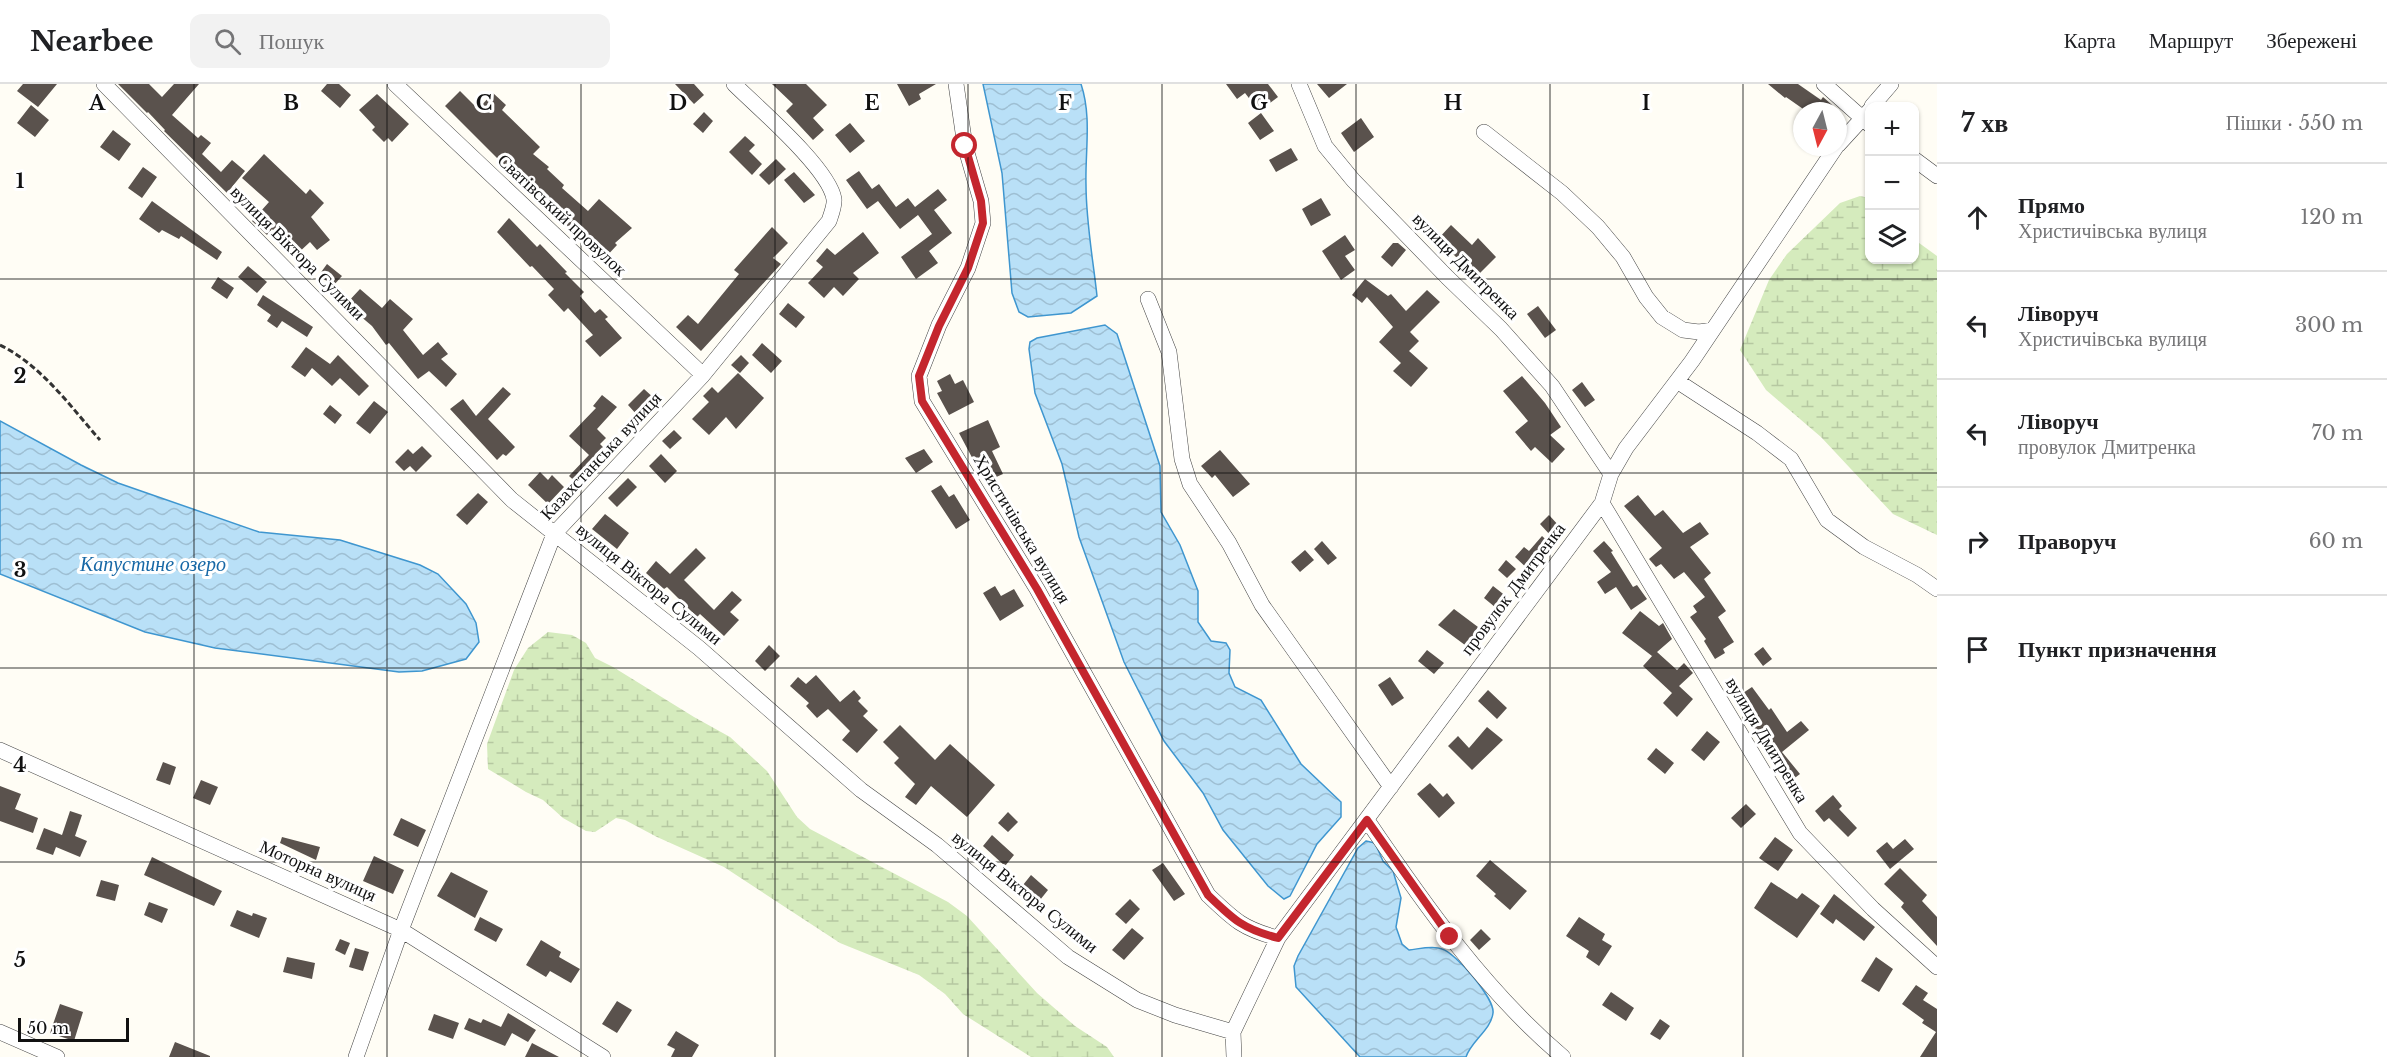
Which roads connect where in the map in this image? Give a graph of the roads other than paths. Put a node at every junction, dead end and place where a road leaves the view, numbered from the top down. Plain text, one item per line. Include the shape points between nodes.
1 (104, 84) edge
2 (395, 84) edge
3 (734, 84) edge
4 (956, 84) edge
5 (1299, 84) edge
6 (1824, 84) edge
7 (1891, 84) edge
8 (1878, 102) edge
9 (1865, 113) edge
10 (1865, 118) edge
11 (1484, 132) dead end
12 (1847, 136) edge
13 (1830, 156) edge
14 (1919, 163) edge
15 (1937, 176) edge
16 (1148, 299) dead end
17 (1713, 330) junction
18 (703, 375) junction
19 (1677, 381) junction
20 (1611, 474) junction
21 (1602, 502) junction
22 (554, 534) junction
23 (1937, 589) edge
24 (0, 750) edge
25 (1390, 787) junction
26 (1367, 820) junction
27 (401, 930) junction
28 (1278, 938) junction
29 (1937, 967) edge
30 (0, 1032) edge
31 (1233, 1032) junction
32 (57, 1057) edge
33 (356, 1057) edge
34 (603, 1057) edge
35 (1234, 1057) edge
36 (1563, 1057) edge

1 - 22 street, вулиця Віктора Сулими via 512,500
2 - 18 street, Сватівський провулок
3 - 18 street, Казахстанська вулиця via 826,178 834,200 829,221
4 - 28 street, Христичівська вулиця via 983,223 968,268 919,376 922,401 1037,589 1208,895 1239,924
5 - 20 street, вулиця Дмитренка via 1325,146 1552,386
6 - 9 street
7 - 8 street, провулок Дмитренка
10 - 12 street, провулок Дмитренка
11 - 17 street via 1599,227 1623,256 1662,317 1683,330
13 - 17 street, провулок Дмитренка
14 - 15 street
16 - 25 street via 1169,352 1182,459 1190,484 1229,543 1262,605
17 - 19 street, провулок Дмитренка
18 - 22 street, Казахстанська вулиця
19 - 20 street, провулок Дмитренка
19 - 23 street via 1791,459 1827,520 1864,547
20 - 21 street, провулок Дмитренка
21 - 25 street, провулок Дмитренка
21 - 29 street, вулиця Дмитренка via 1800,832 1873,909
22 - 27 street, Казахстанська вулиця
22 - 31 street, вулиця Віктора Сулими via 699,648 861,790 937,845 1068,957 1137,1000
24 - 27 street, Моторна вулиця
25 - 26 street, провулок Дмитренка
26 - 28 street, провулок Дмитренка
26 - 36 street via 1450,937
27 - 33 street, Казахстанська вулиця
27 - 34 street, Моторна вулиця
28 - 31 street, провулок Дмитренка
30 - 32 street
31 - 35 street, провулок Дмитренка

